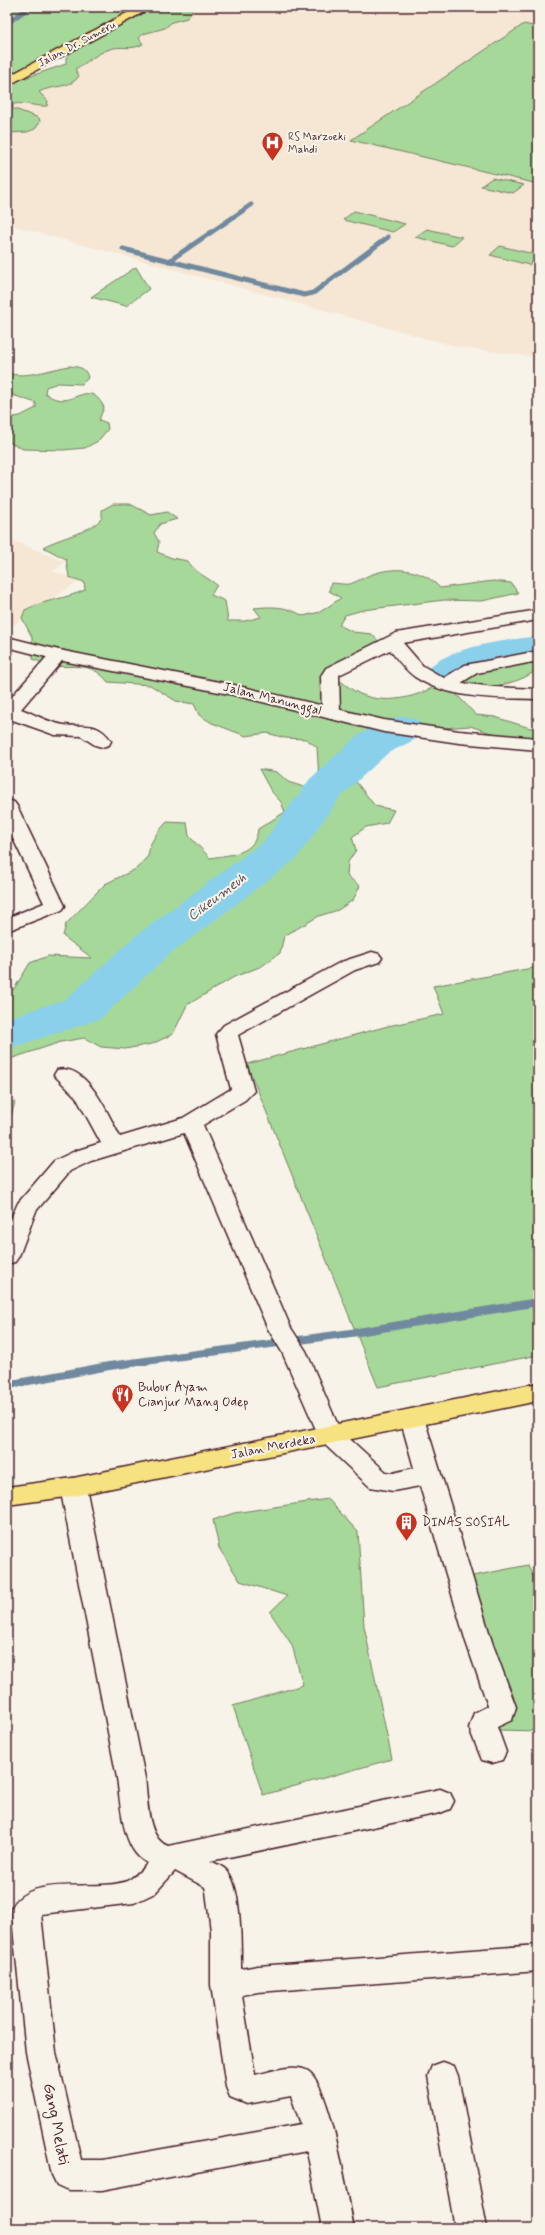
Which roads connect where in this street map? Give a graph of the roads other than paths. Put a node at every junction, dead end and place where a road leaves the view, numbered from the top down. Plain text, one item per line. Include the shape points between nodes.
1 (148, 7) edge
2 (7, 82) edge
3 (538, 615) edge
4 (7, 642) edge
5 (392, 642) junction
6 (58, 655) junction
7 (538, 656) edge
8 (447, 684) junction
9 (538, 694) edge
10 (8, 711) edge
11 (331, 713) junction
12 (102, 742) dead end
13 (538, 744) edge
14 (7, 806) edge
15 (13, 829) edge
16 (7, 925) edge
17 (372, 958) dead end
18 (65, 1075) dead end
19 (191, 1123) junction
20 (114, 1146) junction
21 (7, 1256) edge
22 (538, 1392) edge
23 (412, 1418) junction
24 (330, 1435) junction
25 (430, 1474) junction
26 (73, 1487) junction
27 (7, 1496) edge
28 (492, 1752) dead end
29 (440, 1801) dead end
30 (170, 1857) junction
31 (538, 1958) edge
32 (226, 1985) junction
33 (443, 2076) dead end
34 (319, 2134) junction
35 (338, 2228) edge
36 (471, 2228) edge

1 - 2 main road, Jalan Dr. Sumeru
3 - 5 street via 402,637
4 - 6 street, Jalan Manunggal
5 - 8 street via 422,674
5 - 11 street via 332,672
6 - 10 street via 25,695
6 - 11 street, Jalan Manunggal via 168,675
7 - 8 street via 471,669
8 - 9 street via 481,692
10 - 12 street via 62,731 85,730
11 - 13 street, Jalan Manunggal via 384,726 459,737
14 - 15 street
15 - 16 street via 55,906
17 - 19 street via 348,966 230,1030 227,1034 228,1039 243,1091 205,1112
18 - 20 street via 85,1093
19 - 20 street
19 - 24 street via 280,1329 294,1351
20 - 21 street via 62,1166 26,1208
22 - 23 main road, Jalan Merdeka
23 - 24 main road, Jalan Merdeka
23 - 25 street
24 - 25 street via 379,1480 393,1482
24 - 26 main road, Jalan Merdeka
25 - 28 street via 479,1642 502,1707 502,1712 484,1721 483,1728
26 - 27 main road, Jalan Merdeka
26 - 30 street via 138,1820 147,1847
29 - 30 street
30 - 32 street via 188,1863 217,1879 222,1896 226,1937
30 - 34 street, Gang Melati via 152,1879 133,1891 44,1900 30,1903 26,1909 41,2052 66,2173 71,2176 102,2175
31 - 32 street via 258,1979
32 - 34 street via 241,2086 244,2090 297,2081 307,2094
33 - 36 street
34 - 35 street

